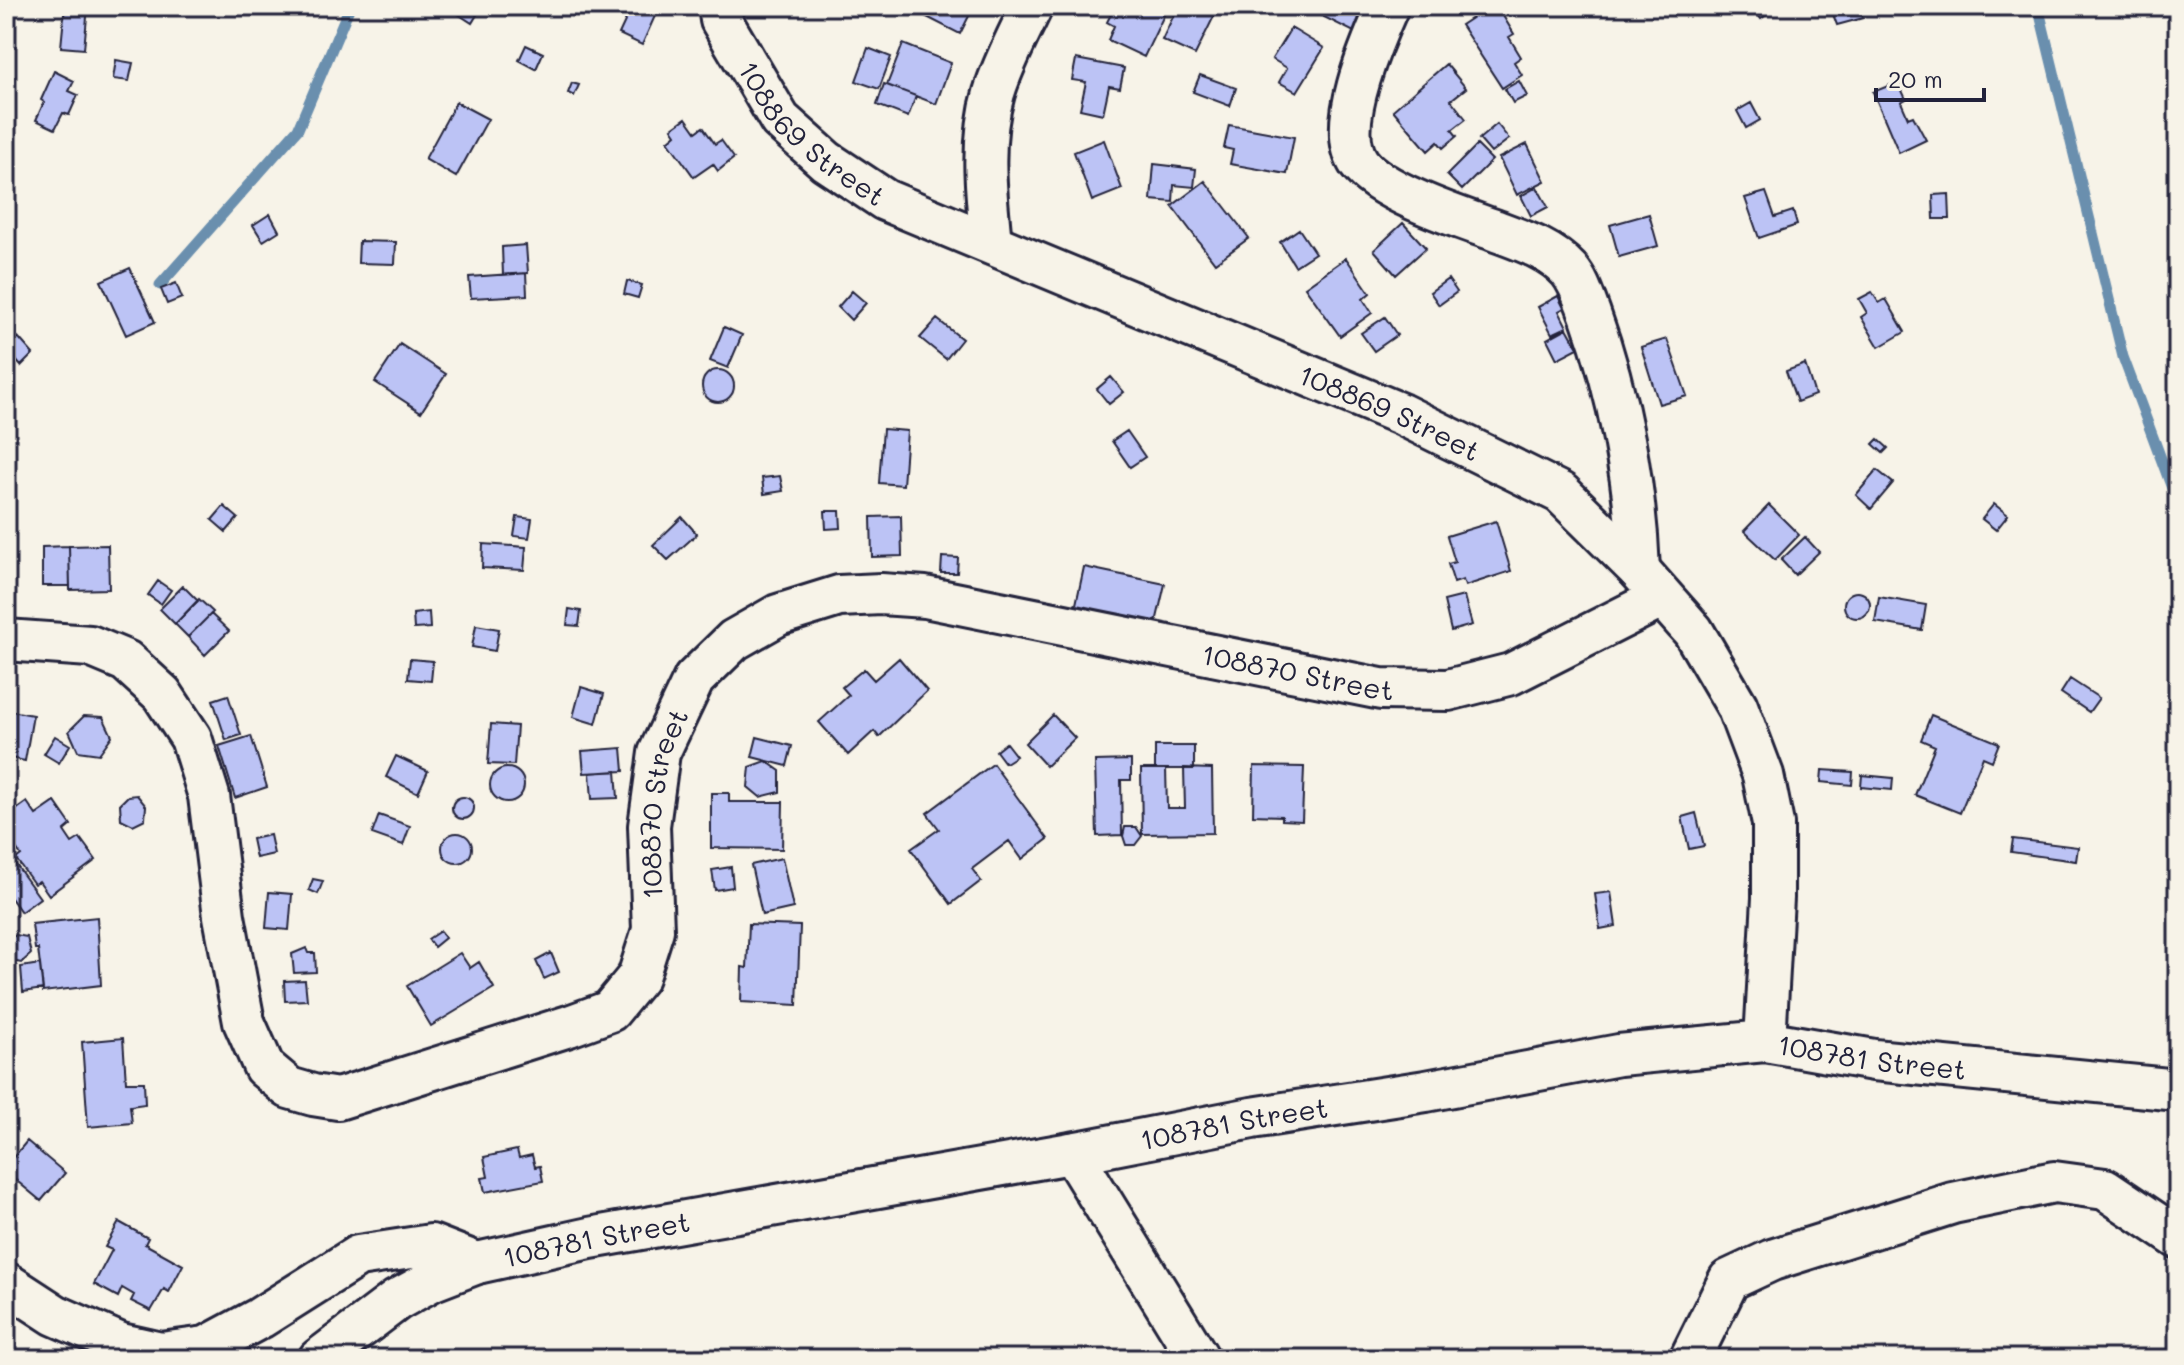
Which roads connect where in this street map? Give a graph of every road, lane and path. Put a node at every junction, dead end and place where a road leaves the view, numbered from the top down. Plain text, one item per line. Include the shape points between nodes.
1 (719, 6) edge
2 (1032, 6) edge
3 (1388, 6) edge
4 (991, 243) junction
5 (1650, 584) junction
6 (6, 640) edge
7 (1765, 1041) junction
8 (2173, 1095) edge
9 (1072, 1153) junction
10 (2178, 1238) edge
11 (477, 1263) junction
12 (6, 1283) edge
13 (319, 1359) edge
14 (1199, 1359) edge
15 (1690, 1359) edge

1 - 4 street, 108869 Street via 721,20 780,120 826,161 885,200
2 - 4 street via 994,92 985,139
3 - 5 street via 1371,42 1352,112 1352,144 1359,162 1374,177 1425,204 1557,259 1578,284 1600,343
4 - 5 street, 108869 Street via 1401,414 1561,493
5 - 6 street, 108870 Street via 1511,674 1448,690 1381,689 925,597 839,596 778,615 734,640 694,679 659,753 649,826 653,930 638,977 610,1011 338,1099 289,1088 264,1067 244,1022 209,796 191,738 162,694 126,661 90,646
5 - 7 street, 108869 Street via 1693,631 1737,706 1763,775 1773,824
7 - 8 street, 108781 Street via 1874,1060
7 - 9 street, 108781 Street via 1619,1055
9 - 11 street, 108781 Street via 590,1238
9 - 14 street
10 - 15 street via 2105,1189 2054,1182 1953,1203 1772,1260 1729,1280
11 - 12 street via 431,1245 358,1256 206,1347 161,1353 121,1344 55,1315
11 - 13 street, 108781 Street via 397,1300

